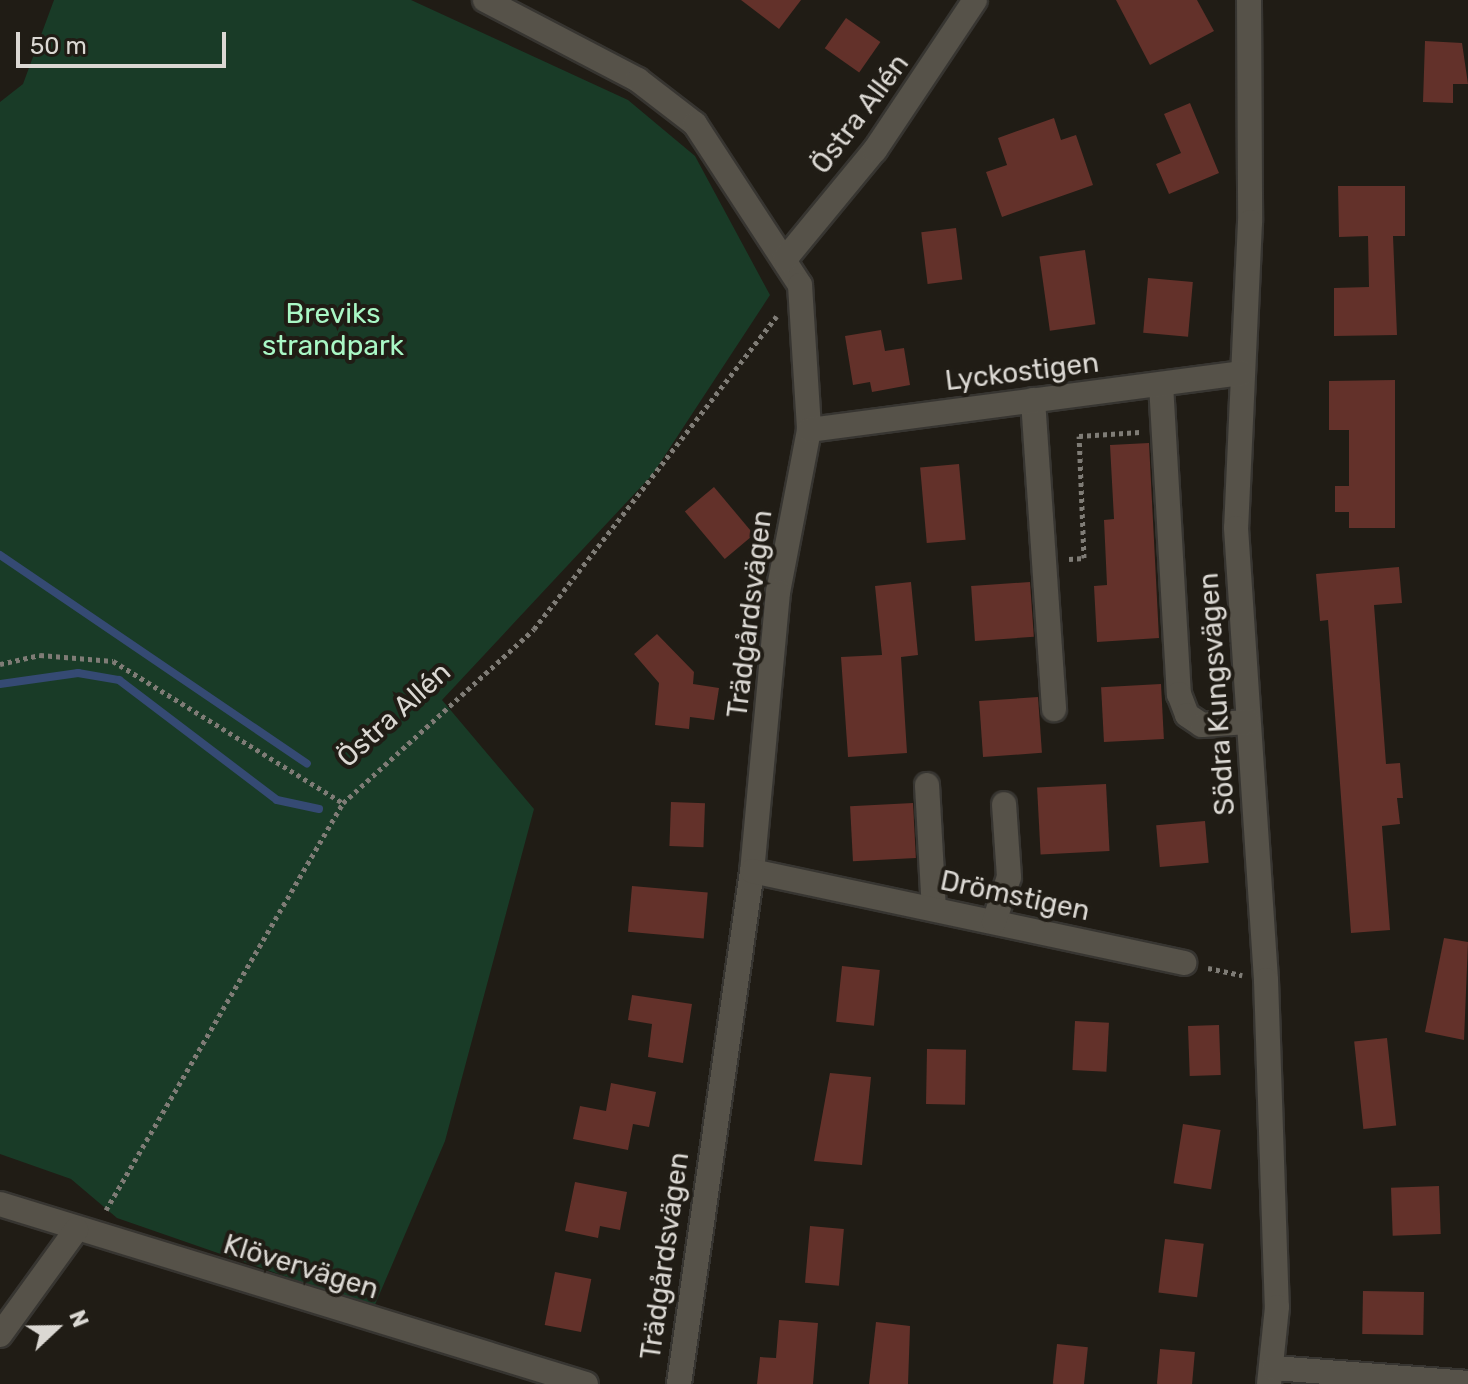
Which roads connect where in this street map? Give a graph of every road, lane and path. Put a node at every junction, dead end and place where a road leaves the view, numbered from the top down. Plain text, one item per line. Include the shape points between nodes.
1 (485, 0) edge
2 (975, 0) edge
3 (1249, 0) edge
4 (785, 259) junction
5 (800, 285) junction
6 (1242, 373) junction
7 (1161, 384) junction
8 (1033, 400) junction
9 (809, 430) junction
10 (1163, 430) junction
11 (1084, 558) dead end
12 (0, 664) edge
13 (1054, 709) dead end
14 (1248, 722) junction
15 (927, 785) dead end
16 (343, 803) junction
17 (1004, 804) dead end
18 (752, 871) junction
19 (934, 909) junction
20 (994, 922) junction
21 (1184, 963) joint
22 (1266, 980) junction
23 (0, 1204) edge
24 (84, 1232) junction
25 (0, 1335) edge
26 (1272, 1376) edge
27 (1468, 1383) edge
28 (586, 1384) edge
29 (679, 1384) edge

1 - 4 street, Trädgårdsvägen via 638,80 695,124
2 - 4 street, Östra Allén via 875,150
3 - 6 street, Södra Kungsvägen
4 - 5 street, Trädgårdsvägen
5 - 9 street, Trädgårdsvägen
5 - 16 path, Östra Allén via 534,629
6 - 7 street, Lyckostigen
6 - 14 street, Södra Kungsvägen via 1236,528
7 - 8 street, Lyckostigen
7 - 10 street
8 - 9 street, Lyckostigen
8 - 13 street
9 - 18 street, Trädgårdsvägen via 778,592
10 - 11 path via 1079,436
10 - 14 street via 1179,694 1187,715 1202,725
12 - 16 path via 40,655 113,661
14 - 22 street, Södra Kungsvägen
15 - 19 street
16 - 24 path, Östra Allén
17 - 20 street via 1009,877
18 - 19 street, Drömstigen
18 - 29 street, Trädgårdsvägen
19 - 20 street, Drömstigen
20 - 21 street, Drömstigen
21 - 22 path
22 - 26 street, Södra Kungsvägen
23 - 24 street, Klövervägen
24 - 25 street
24 - 28 street, Klövervägen
26 - 27 street

